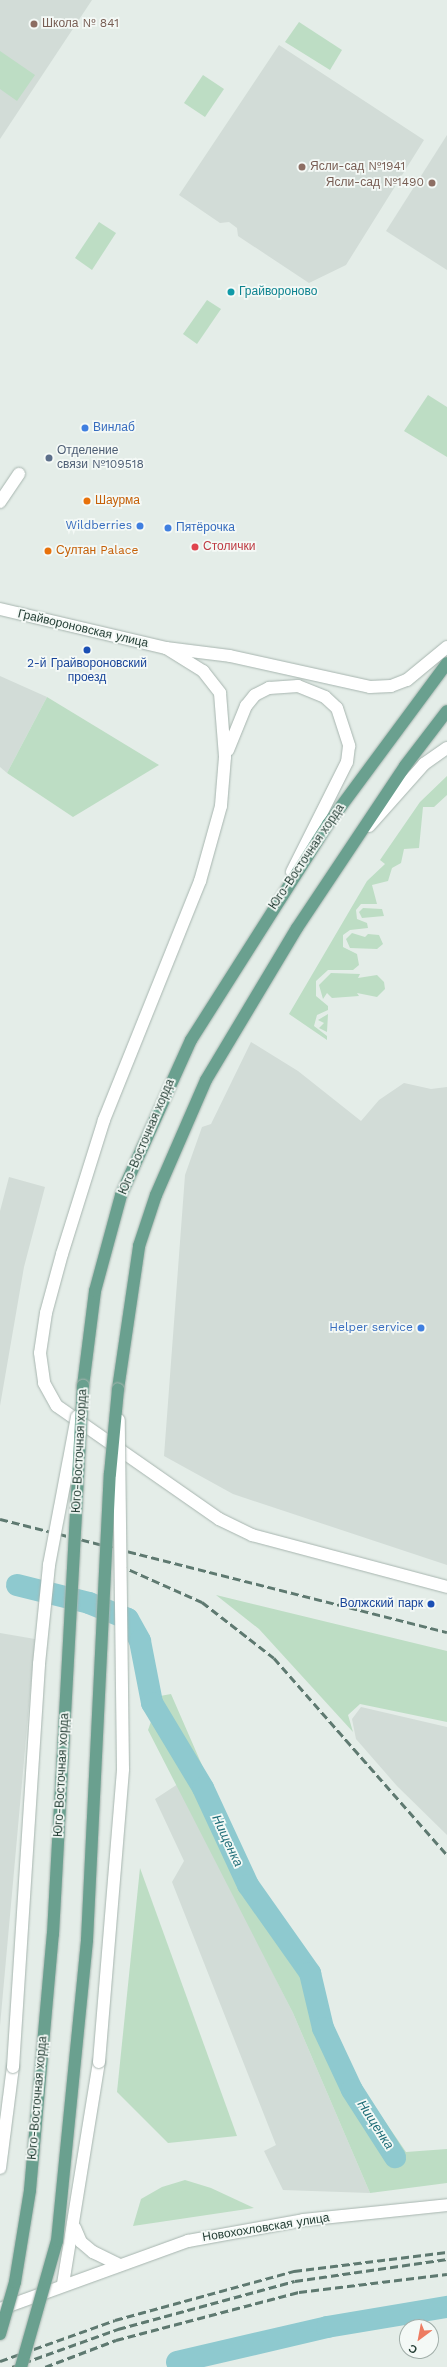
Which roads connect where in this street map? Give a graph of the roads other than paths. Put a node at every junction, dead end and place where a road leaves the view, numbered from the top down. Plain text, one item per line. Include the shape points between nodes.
1 (19, 474) dead end
2 (0, 502) edge
3 (0, 610) edge
4 (447, 647) edge
5 (166, 648) junction
6 (447, 663) edge
7 (447, 711) edge
8 (447, 748) edge
9 (226, 757) junction
10 (348, 851) junction
11 (274, 905) junction
12 (83, 1386) junction
13 (118, 1389) junction
14 (447, 1587) edge
15 (0, 2168) edge
16 (447, 2205) edge
17 (75, 2228) junction
18 (120, 2265) junction
19 (63, 2284) junction
20 (0, 2309) edge
21 (0, 2334) edge
22 (20, 2367) edge

1 - 2 street
3 - 5 street, Грайвороновская улица
4 - 5 street via 407,680 391,686 370,687 230,656
5 - 9 street via 203,671 220,693
6 - 11 main road, Юго-Восточная хорда via 380,749
7 - 10 main road
8 - 10 street via 424,764
9 - 11 street via 246,706 256,695 269,688 298,686 312,690 336,708 345,726 349,746 338,784
9 - 14 street via 221,806 200,881 104,1120 62,1254 46,1314 40,1353 44,1383 57,1406 219,1519 252,1535
10 - 13 main road via 246,1008 176,1143 139,1246
11 - 12 main road, Юго-Восточная хорда via 191,1040 121,1195 95,1291
12 - 15 street, bridge via 49,1565 39,1664 13,2067
12 - 21 main road, Юго-Восточная хорда, bridge via 50,1965 30,2190 15,2282
13 - 17 street, bridge via 124,1769 99,2062
13 - 22 main road, bridge via 110,1474 87,1940 57,2241
16 - 18 street, Новохохловская улица via 239,2230 188,2242
17 - 18 street via 81,2242 93,2252
17 - 19 street
18 - 19 street, Новохохловская улица
19 - 20 street, Новохохловская улица

